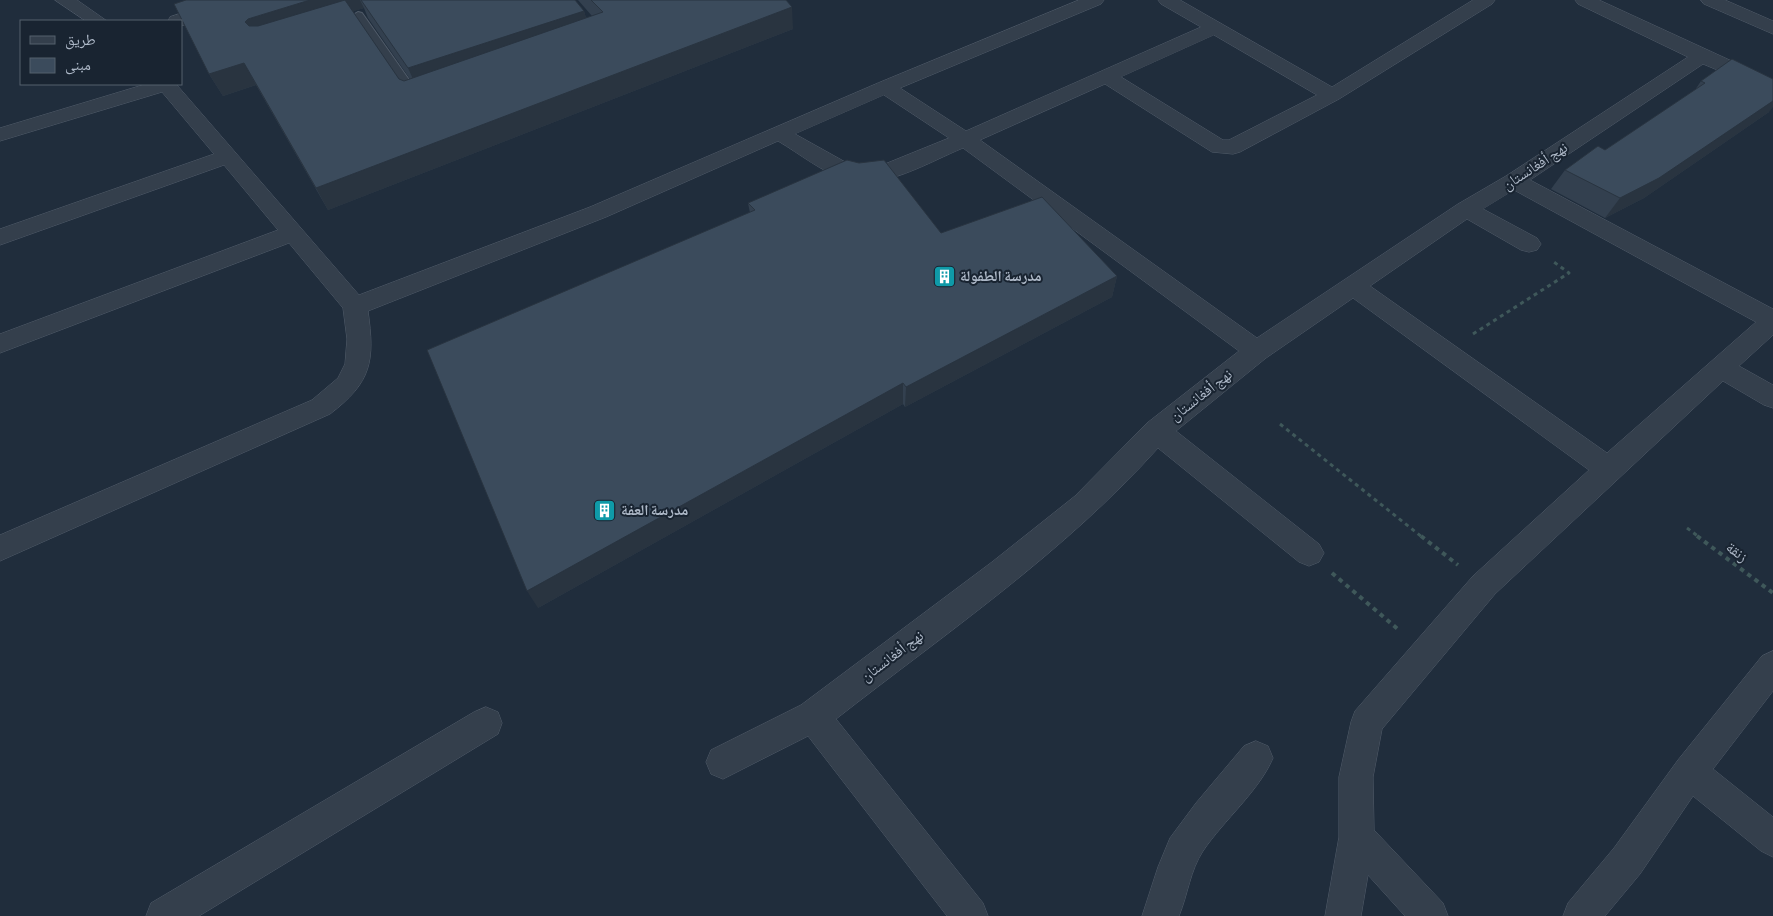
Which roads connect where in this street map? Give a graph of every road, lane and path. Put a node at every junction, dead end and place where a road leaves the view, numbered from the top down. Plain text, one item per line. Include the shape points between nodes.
1 (64, 0) edge
2 (239, 0) edge
3 (1095, 0) edge
4 (1167, 0) edge
5 (1486, 0) edge
6 (1584, 0) edge
7 (1710, 0) edge
8 (373, 10) edge
9 (96, 20) edge
10 (180, 20) edge
11 (1214, 28) junction
12 (1773, 28) edge
13 (1702, 56) junction
14 (1105, 75) junction
15 (163, 85) edge
16 (167, 85) edge
17 (885, 87) junction
18 (1773, 87) edge
19 (424, 94) edge
20 (1332, 95) junction
21 (779, 133) junction
22 (0, 135) edge
23 (965, 139) junction
24 (229, 156) junction
25 (1514, 181) junction
26 (1466, 209) junction
27 (294, 234) junction
28 (0, 237) edge
29 (1529, 244) joint
30 (1354, 286) junction
31 (355, 306) junction
32 (1773, 321) edge
33 (0, 344) edge
34 (1257, 351) junction
35 (1447, 351) junction
36 (1722, 368) junction
37 (1773, 398) edge
38 (1280, 424) dead end
39 (1157, 431) junction
40 (1608, 469) junction
41 (1687, 528) dead end
42 (0, 548) edge
43 (1310, 553) joint
44 (1484, 586) junction
45 (1773, 593) edge
46 (1425, 652) junction
47 (1773, 666) edge
48 (813, 716) junction
49 (486, 723) dead end
50 (1256, 758) dead end
51 (724, 762) dead end
52 (1690, 772) junction
53 (1357, 837) junction
54 (1773, 839) edge
55 (164, 916) edge
56 (970, 916) edge
57 (1160, 916) edge
58 (1343, 916) edge
59 (1430, 916) edge
60 (1581, 916) edge

1 - 9 street
2 - 10 street
3 - 17 street
4 - 11 street
5 - 20 street
6 - 13 street
7 - 12 street
8 - 19 lane via 353,16 414,97
11 - 14 street
11 - 20 street
13 - 18 street
13 - 25 street, نهج أفغانستان
14 - 20 street via 1219,147 1246,141
14 - 23 street
15 - 22 street
16 - 24 street
17 - 21 street
17 - 23 street
21 - 23 street via 839,170 853,175 878,175
21 - 31 street via 598,212
23 - 34 street
24 - 27 street
24 - 28 street
25 - 26 street, نهج أفغانستان
25 - 32 street
26 - 29 street
26 - 30 street, نهج أفغانستان
27 - 31 street
27 - 33 street
29 - 35 path via 1569,273
30 - 34 street, نهج أفغانستان
30 - 35 street
31 - 42 street via 360,348 357,371 342,392 321,408
32 - 36 street
34 - 39 street, نهج أفغانستان
35 - 40 street
36 - 37 street
36 - 40 street
38 - 44 path
39 - 43 street
39 - 48 street, نهج أفغانستان via 1085,504 1004,572
40 - 44 street
41 - 45 path, زنقة
43 - 46 path
44 - 46 street
46 - 53 street via 1367,722 1356,777
47 - 52 street
48 - 51 street, نهج أفغانستان
48 - 56 street
49 - 55 street
50 - 57 street via 1182,852
52 - 54 street
52 - 60 street via 1628,861
53 - 58 street
53 - 59 street

